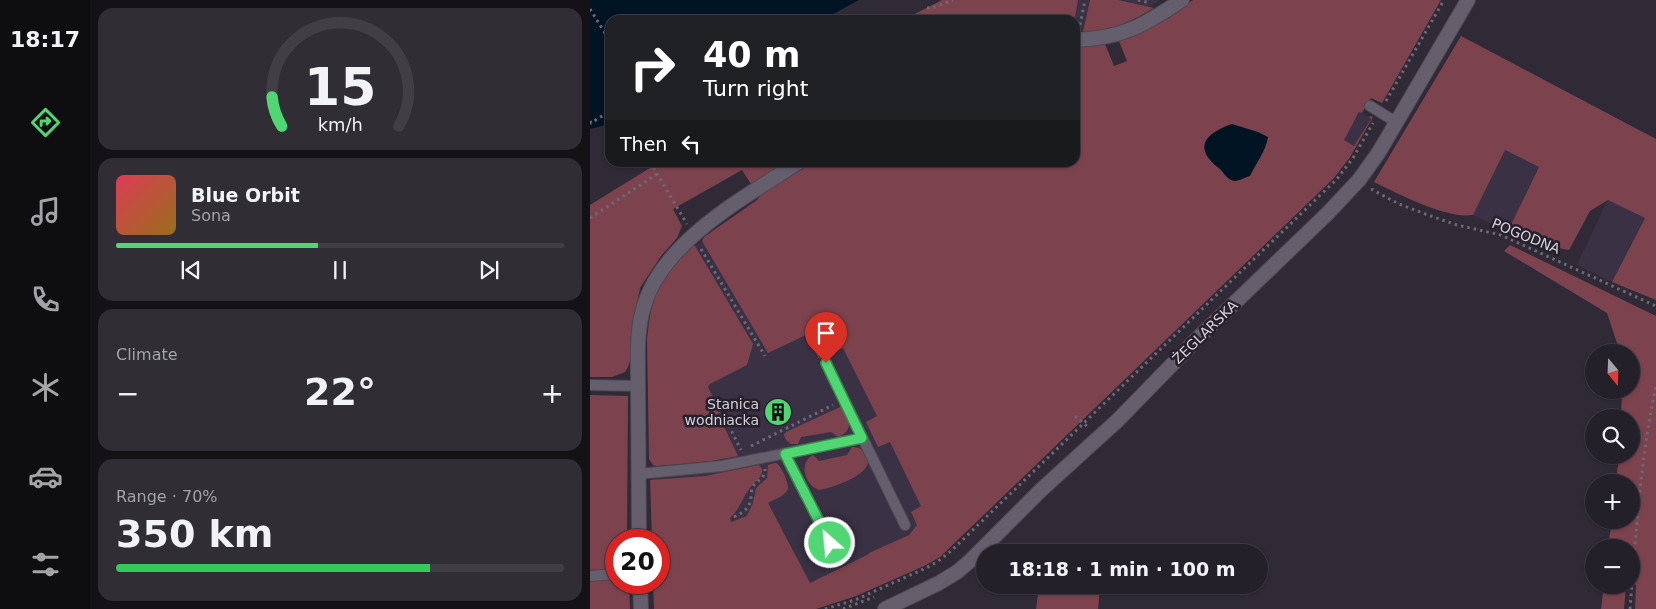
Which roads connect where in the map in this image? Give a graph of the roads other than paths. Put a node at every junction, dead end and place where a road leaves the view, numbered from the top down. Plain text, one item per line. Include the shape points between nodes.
1 (1182, 0) edge
2 (1468, 0) edge
3 (1080, 40) edge
4 (1375, 109) road end
5 (1396, 122) junction
6 (791, 167) edge
7 (826, 363) dead end
8 (590, 385) edge
9 (638, 386) junction
10 (862, 438) junction
11 (785, 454) junction
12 (638, 474) junction
13 (905, 525) dead end
14 (639, 529) edge
15 (838, 560) dead end
16 (605, 575) edge
17 (590, 576) edge
18 (640, 594) edge
19 (641, 609) edge
20 (885, 609) edge

1 - 3 street via 1126,32
2 - 5 street, ŻEGLARSKA
4 - 5 lane
5 - 20 street, ŻEGLARSKA via 1358,181 1118,420 957,572
6 - 9 street via 712,219 666,262 653,282 644,306
7 - 10 lane
8 - 9 lane
9 - 12 street
10 - 11 lane
10 - 13 lane
11 - 12 lane via 722,466
11 - 15 lane
12 - 14 street
16 - 17 lane
18 - 19 street

